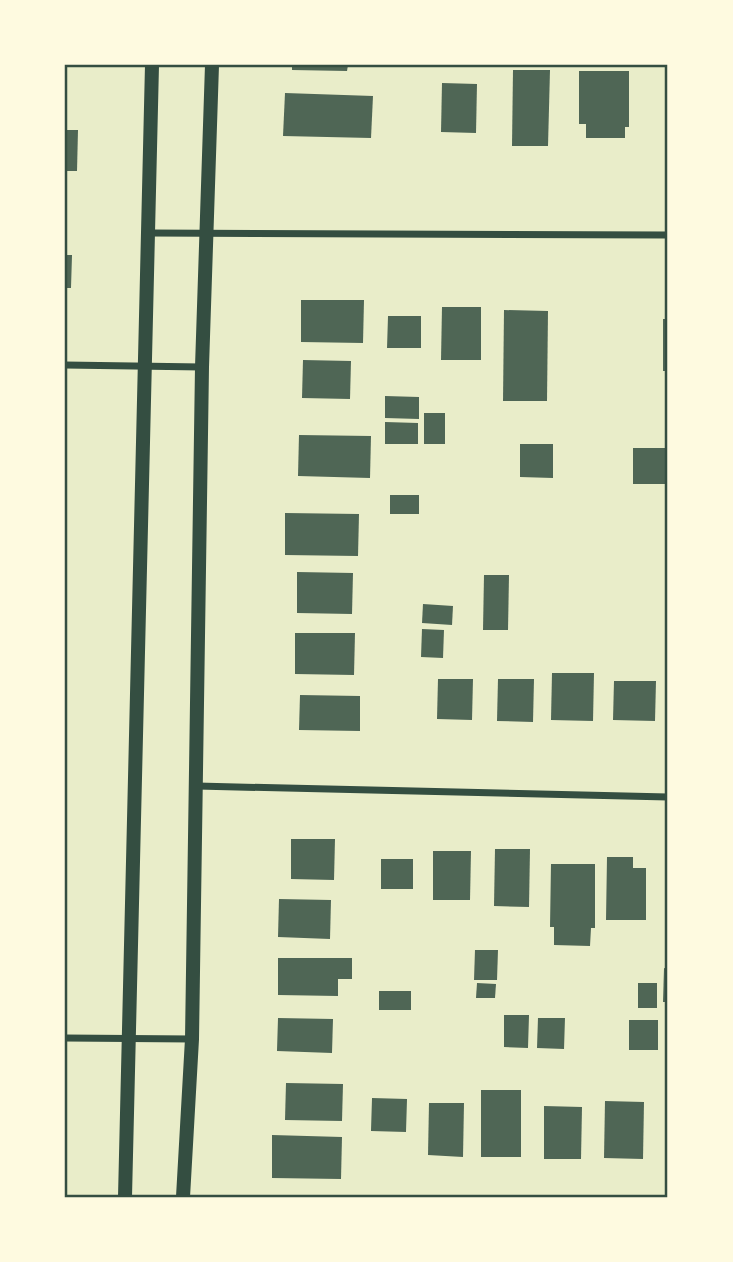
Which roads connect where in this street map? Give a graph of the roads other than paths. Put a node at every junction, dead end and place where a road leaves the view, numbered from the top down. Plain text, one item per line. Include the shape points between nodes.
1 (152, 65) edge
2 (212, 65) edge
3 (149, 233) junction
4 (206, 233) junction
5 (668, 235) edge
6 (65, 365) edge
7 (146, 366) junction
8 (202, 367) junction
9 (197, 786) junction
10 (668, 797) edge
11 (65, 1038) edge
12 (130, 1039) junction
13 (192, 1039) junction
14 (125, 1197) edge
15 (183, 1197) edge

1 - 3 main road
2 - 4 main road
3 - 4 street
3 - 7 main road
4 - 5 street
4 - 8 main road
6 - 7 street
7 - 8 street
7 - 12 main road
8 - 9 main road
9 - 10 street
9 - 13 main road
11 - 12 street
12 - 13 street
12 - 14 main road
13 - 15 main road

